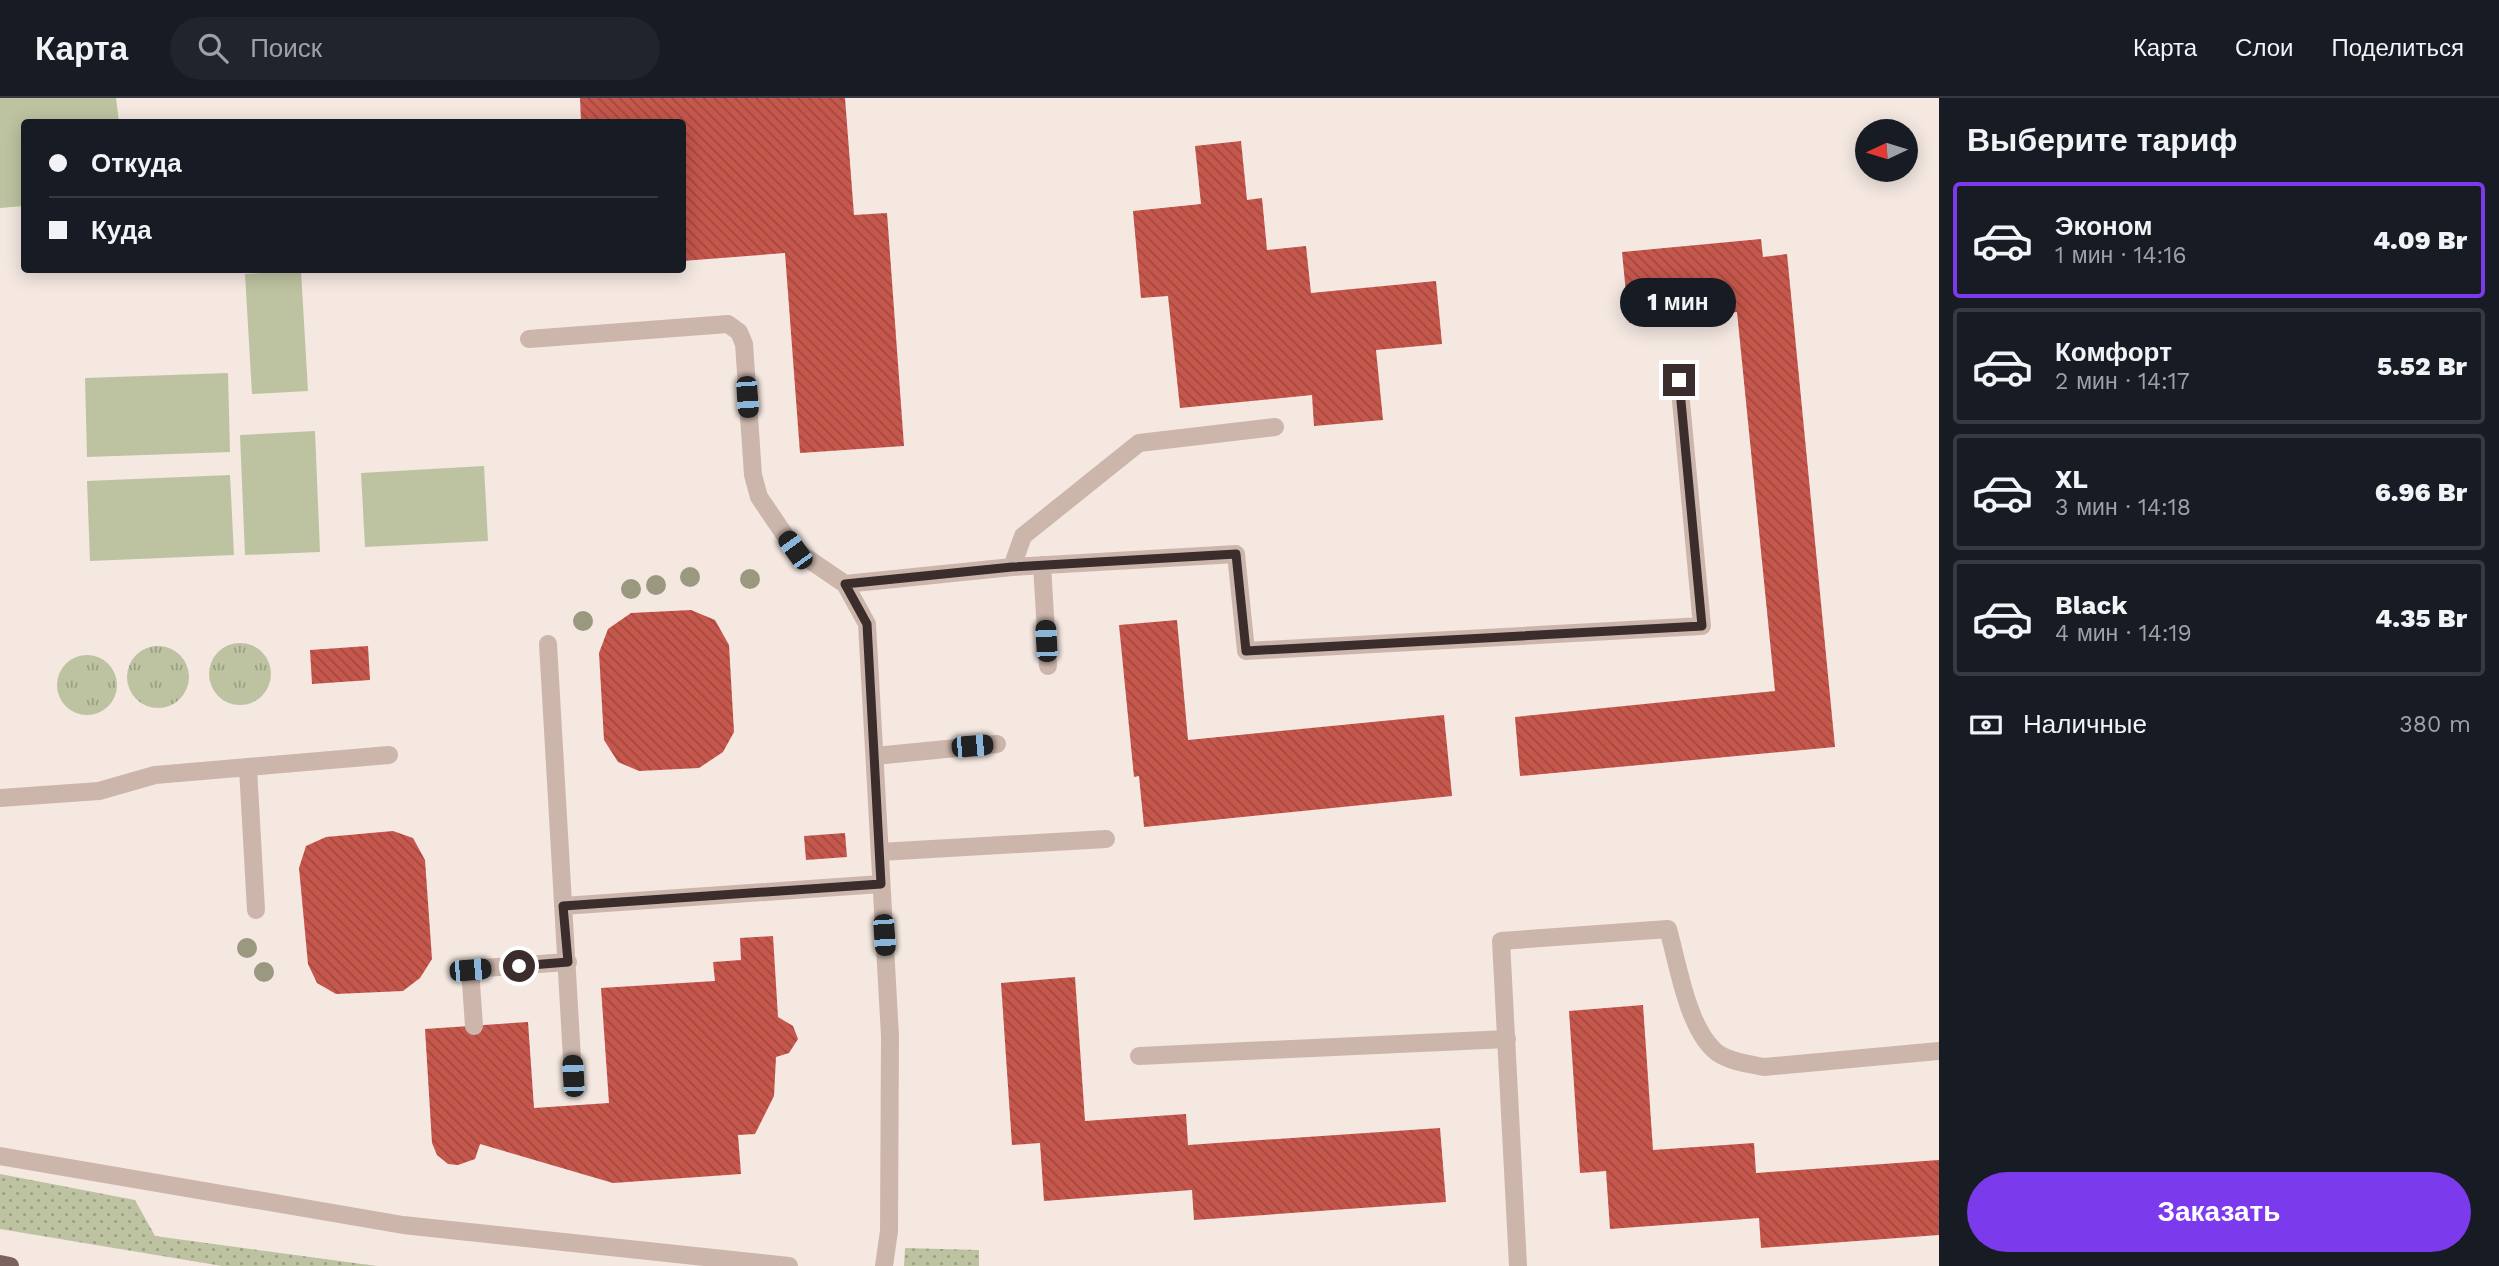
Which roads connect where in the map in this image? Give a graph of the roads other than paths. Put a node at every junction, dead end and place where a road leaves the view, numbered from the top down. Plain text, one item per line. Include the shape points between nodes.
1 (529, 339) dead end
2 (1679, 380) dead end
3 (1275, 427) dead end
4 (1042, 565) junction
5 (1012, 567) junction
6 (845, 584) junction
7 (548, 644) dead end
8 (1048, 666) dead end
9 (997, 744) dead end
10 (389, 755) dead end
11 (875, 756) junction
12 (248, 768) junction
13 (0, 798) edge
14 (1106, 839) dead end
15 (880, 852) junction
16 (881, 884) junction
17 (563, 906) junction
18 (257, 910) dead end
19 (568, 962) junction
20 (474, 1026) dead end
21 (1507, 1039) junction
22 (1939, 1051) edge
23 (1139, 1056) dead end
24 (573, 1076) dead end
25 (0, 1156) edge
26 (0, 1264) edge
27 (10, 1266) edge
28 (789, 1266) edge
29 (884, 1266) edge
30 (1518, 1266) edge

1 - 6 lane via 728,324 738,331 744,344 753,475 759,497 795,550
2 - 4 lane via 1702,626 1246,651 1236,554
3 - 5 lane via 1139,443 1023,536
4 - 5 lane
4 - 8 lane
5 - 6 lane
6 - 11 lane via 867,624
7 - 17 lane
9 - 11 lane
10 - 12 lane
11 - 15 lane
12 - 13 lane via 155,775 99,791
12 - 18 lane
14 - 15 lane
15 - 16 lane
16 - 17 lane
16 - 29 lane via 890,1036 889,1231
17 - 19 lane
19 - 20 lane via 470,970
19 - 24 lane
21 - 22 lane via 1501,941 1668,929 1697,1028 1715,1052 1764,1067
21 - 23 lane
21 - 30 lane
25 - 28 lane via 403,1225
26 - 27 main road

